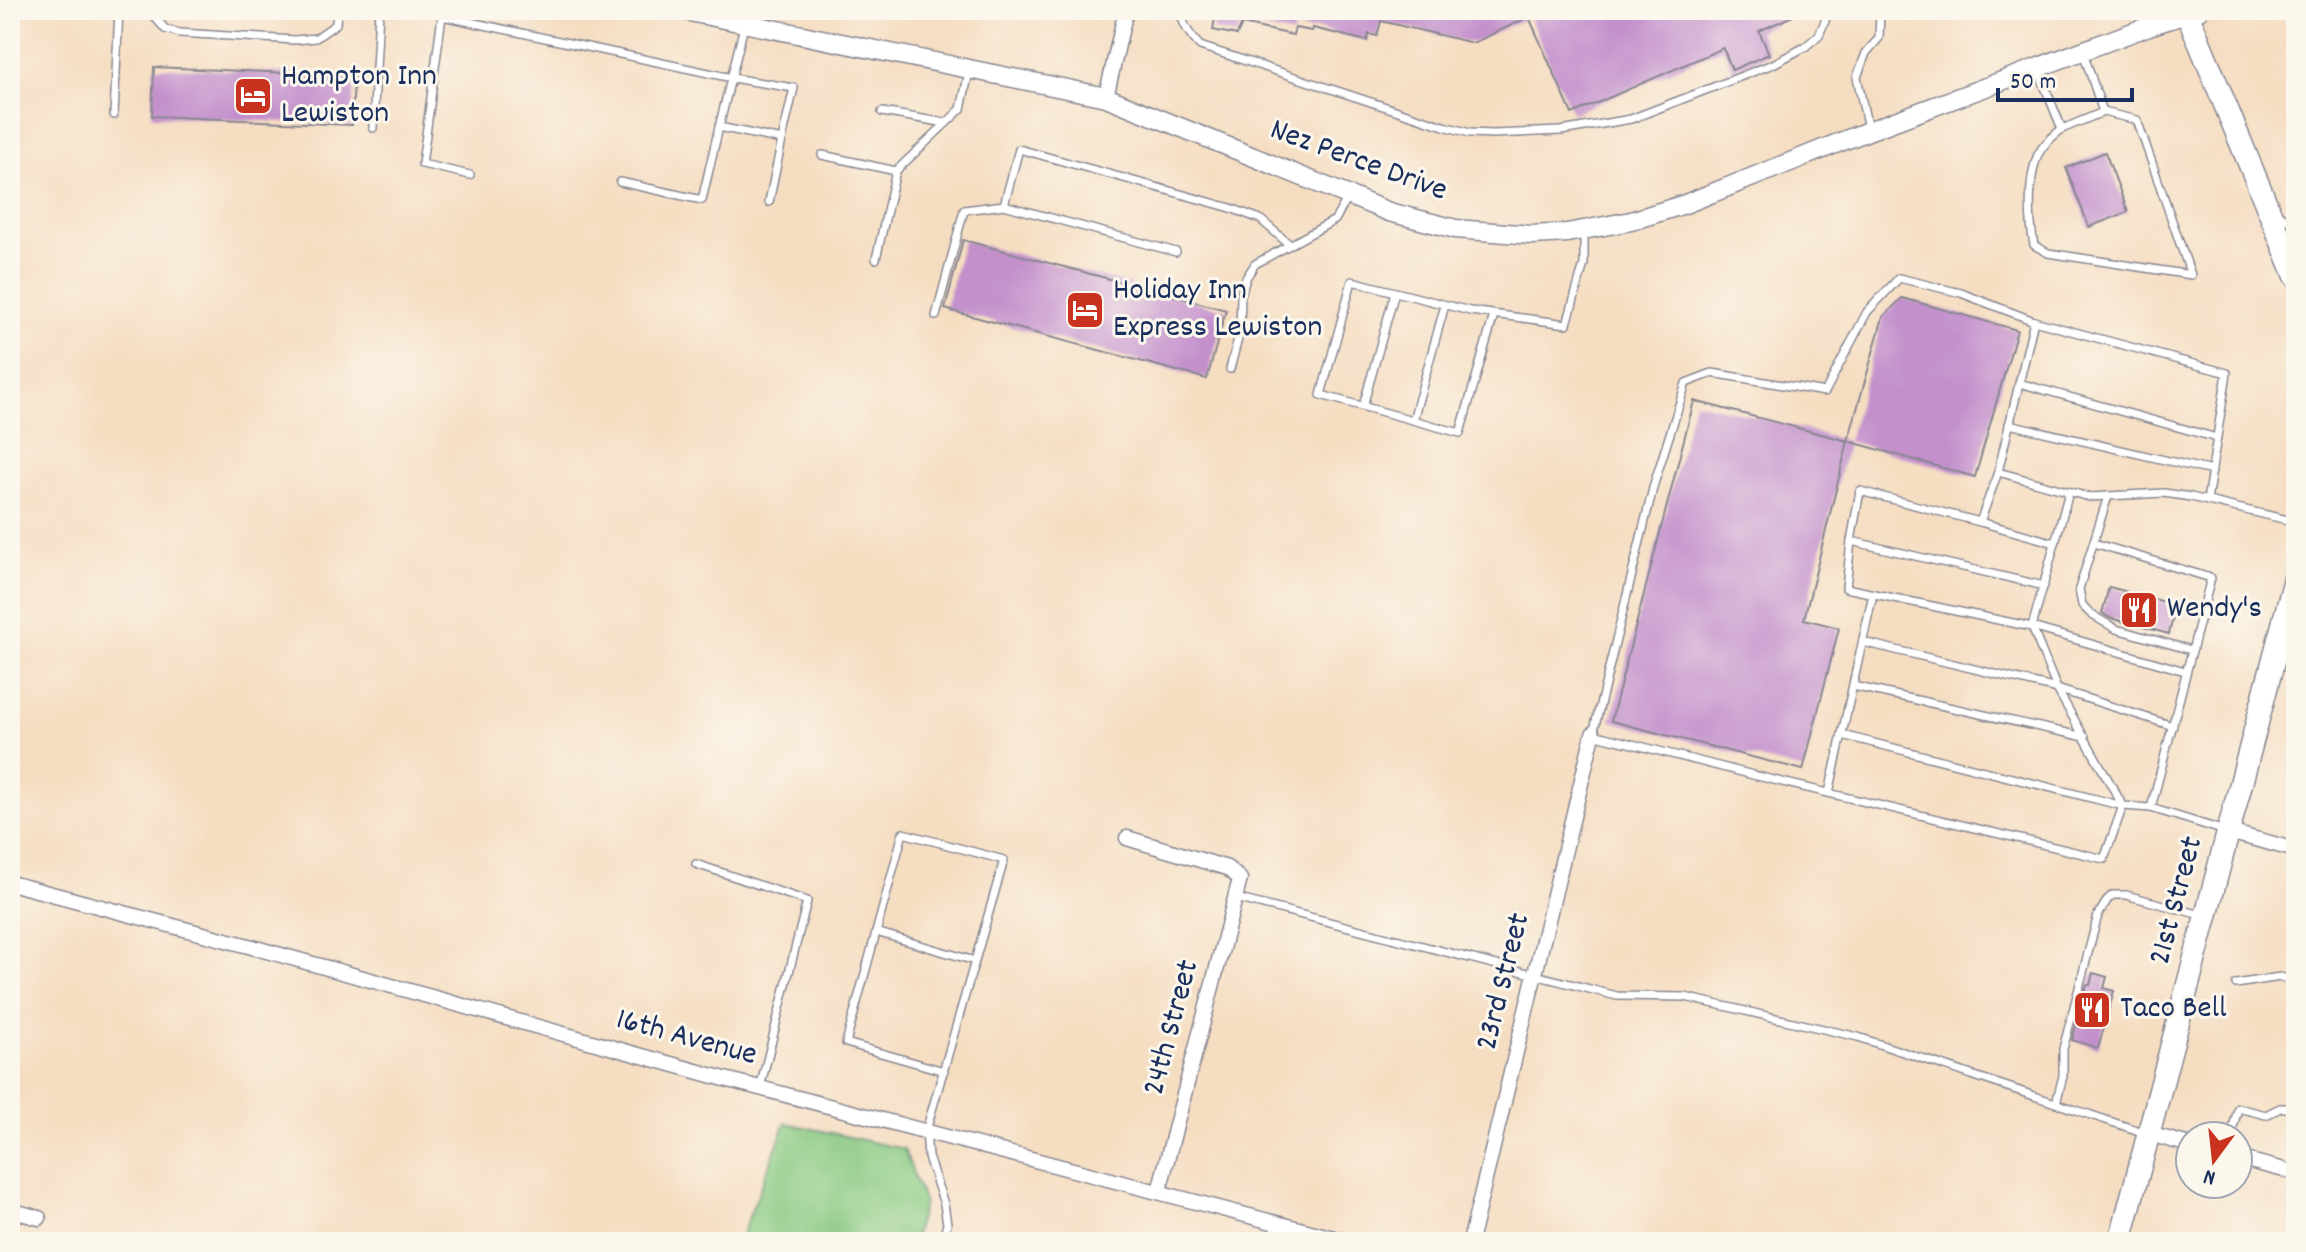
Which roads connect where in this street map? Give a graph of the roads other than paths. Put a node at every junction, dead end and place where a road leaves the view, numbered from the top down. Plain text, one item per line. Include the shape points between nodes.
1 (119, 10) edge
2 (149, 10) edge
3 (337, 10) edge
4 (379, 10) edge
5 (680, 10) edge
6 (1126, 10) edge
7 (1181, 10) edge
8 (1827, 10) edge
9 (1880, 10) edge
10 (2191, 11) edge
11 (443, 13) edge
12 (747, 17) edge
13 (2082, 51) junction
14 (2038, 68) junction
15 (969, 69) junction
16 (732, 78) junction
17 (1106, 97) junction
18 (882, 112) dead end
19 (2103, 112) junction
20 (114, 115) dead end
21 (946, 123) junction
22 (719, 127) junction
23 (373, 128) dead end
24 (2062, 129) junction
25 (1868, 131) junction
26 (782, 140) junction
27 (822, 155) dead end
28 (896, 171) junction
29 (470, 175) dead end
30 (620, 182) dead end
31 (1349, 195) junction
32 (769, 202) dead end
33 (1004, 205) junction
34 (2269, 210) junction
35 (2296, 224) edge
36 (1585, 230) junction
37 (1290, 245) junction
38 (1176, 252) dead end
39 (876, 259) dead end
40 (2296, 276) edge
41 (1395, 292) junction
42 (1445, 305) junction
43 (1494, 315) junction
44 (936, 316) dead end
45 (2034, 321) junction
46 (1230, 369) dead end
47 (2019, 383) junction
48 (1363, 406) junction
49 (1413, 420) junction
50 (2009, 424) junction
51 (2217, 438) junction
52 (2212, 471) junction
53 (1998, 472) junction
54 (2069, 492) junction
55 (2108, 496) junction
56 (2207, 501) junction
57 (1980, 522) junction
58 (2296, 522) edge
59 (1851, 541) junction
60 (2055, 543) junction
61 (2094, 543) junction
62 (2296, 575) edge
63 (2044, 586) junction
64 (1873, 594) junction
65 (2032, 627) junction
66 (1863, 642) junction
67 (2191, 650) junction
68 (2185, 671) junction
69 (1853, 686) junction
70 (2057, 689) junction
71 (2173, 726) junction
72 (1593, 734) junction
73 (1842, 735) junction
74 (2085, 737) junction
75 (1829, 793) junction
76 (2123, 806) junction
77 (2151, 808) junction
78 (2229, 832) junction
79 (1127, 838) dead end
80 (2296, 850) edge
81 (696, 864) dead end
82 (10, 883) edge
83 (1236, 898) junction
84 (2207, 916) junction
85 (876, 932) junction
86 (975, 961) junction
87 (1535, 976) junction
88 (2296, 981) edge
89 (2236, 984) dead end
90 (944, 1071) junction
91 (760, 1088) junction
92 (2056, 1103) junction
93 (2296, 1108) edge
94 (2235, 1120) edge
95 (926, 1131) junction
96 (2149, 1134) junction
97 (2174, 1141) edge
98 (2254, 1162) edge
99 (2296, 1173) edge
100 (1159, 1191) junction
101 (10, 1210) edge
102 (39, 1218) dead end
103 (942, 1242) edge
104 (1349, 1242) edge
105 (1470, 1242) edge
106 (2120, 1242) edge

1 - 20 lane
2 - 3 lane via 165,29 180,33 295,40 316,38 336,24
4 - 23 lane
5 - 12 street, Nez Perce Drive
6 - 17 street
7 - 8 lane via 1184,25 1200,46 1444,126 1493,134 1561,131 1631,119 1805,47 1819,35
9 - 25 lane via 1879,38 1857,77
10 - 13 street, Nez Perce Drive
10 - 34 main road
11 - 16 lane
11 - 29 lane via 422,164
12 - 15 street, Nez Perce Drive
12 - 16 lane
13 - 14 street, Nez Perce Drive
13 - 19 lane
14 - 24 lane
14 - 25 street, Nez Perce Drive
15 - 17 street, Nez Perce Drive
15 - 21 lane via 961,109
16 - 22 lane
16 - 26 lane via 794,88
17 - 31 street, Nez Perce Drive
18 - 21 lane
19 - 24 lane
19 - 24 lane via 2137,120 2191,275 2048,253 2034,245 2030,225 2037,158
21 - 28 lane
22 - 26 lane
22 - 30 lane via 702,200
25 - 36 street, Nez Perce Drive via 1685,204
26 - 32 lane
27 - 28 lane
28 - 39 lane
31 - 36 street, Nez Perce Drive via 1389,212 1456,229 1532,235
31 - 37 lane via 1335,220
33 - 37 lane via 1019,149 1231,208 1260,219
33 - 38 lane
33 - 44 lane via 964,210
34 - 35 lane
34 - 40 main road
36 - 43 lane via 1584,264 1567,324
37 - 46 lane via 1255,264 1246,278
41 - 42 lane
41 - 48 lane
41 - 48 lane via 1352,281 1348,295 1321,395
42 - 43 lane
42 - 49 lane
43 - 49 lane via 1460,433
45 - 47 lane
45 - 51 lane via 2227,373
45 - 72 lane via 1961,293 1899,278 1867,312 1825,392 1712,373 1686,383 1654,484
47 - 50 lane
47 - 51 lane
48 - 49 lane
50 - 52 lane
50 - 53 lane
51 - 52 lane
52 - 56 lane
53 - 54 lane
53 - 57 lane
54 - 55 lane
54 - 60 lane
55 - 56 lane via 2164,493
55 - 61 lane
56 - 58 lane
57 - 59 lane via 1860,491
57 - 60 lane
59 - 63 lane
59 - 64 lane via 1846,588
60 - 63 lane
61 - 67 lane via 2079,589 2082,605 2116,629
61 - 67 lane via 2211,578
62 - 78 main road, 21st Street
63 - 65 lane
64 - 65 lane
64 - 66 lane
65 - 68 lane
65 - 70 lane
66 - 69 lane
66 - 70 lane
67 - 68 lane
68 - 71 lane
69 - 73 lane
69 - 74 lane
70 - 71 lane
70 - 74 lane
71 - 77 lane
72 - 75 lane
72 - 87 street, 23rd Street
73 - 75 lane
73 - 76 lane
74 - 76 lane
75 - 76 lane via 2104,859
76 - 77 lane
77 - 78 lane
78 - 80 street
78 - 84 main road, 21st Street
79 - 83 street, 24th Street via 1227,868 1240,879
81 - 91 lane via 807,901
82 - 91 street, 16th Avenue
83 - 87 lane
83 - 100 street, 24th Street
84 - 92 lane via 2119,894 2102,906 2063,1049
84 - 96 main road, 21st Street
85 - 86 lane
85 - 86 lane via 903,833 1004,860
85 - 90 lane via 846,1043
86 - 90 lane
87 - 92 lane via 1617,996 1685,997 1858,1037
87 - 105 street, 23rd Street
88 - 89 lane via 2280,977
90 - 95 lane
91 - 95 street, 16th Avenue
92 - 96 lane
93 - 94 lane via 2266,1115 2238,1108
95 - 100 street, 16th Avenue
95 - 103 lane via 947,1224
96 - 97 street
96 - 106 main road, 21st Street
98 - 99 street
100 - 104 street, 16th Avenue
101 - 102 street

